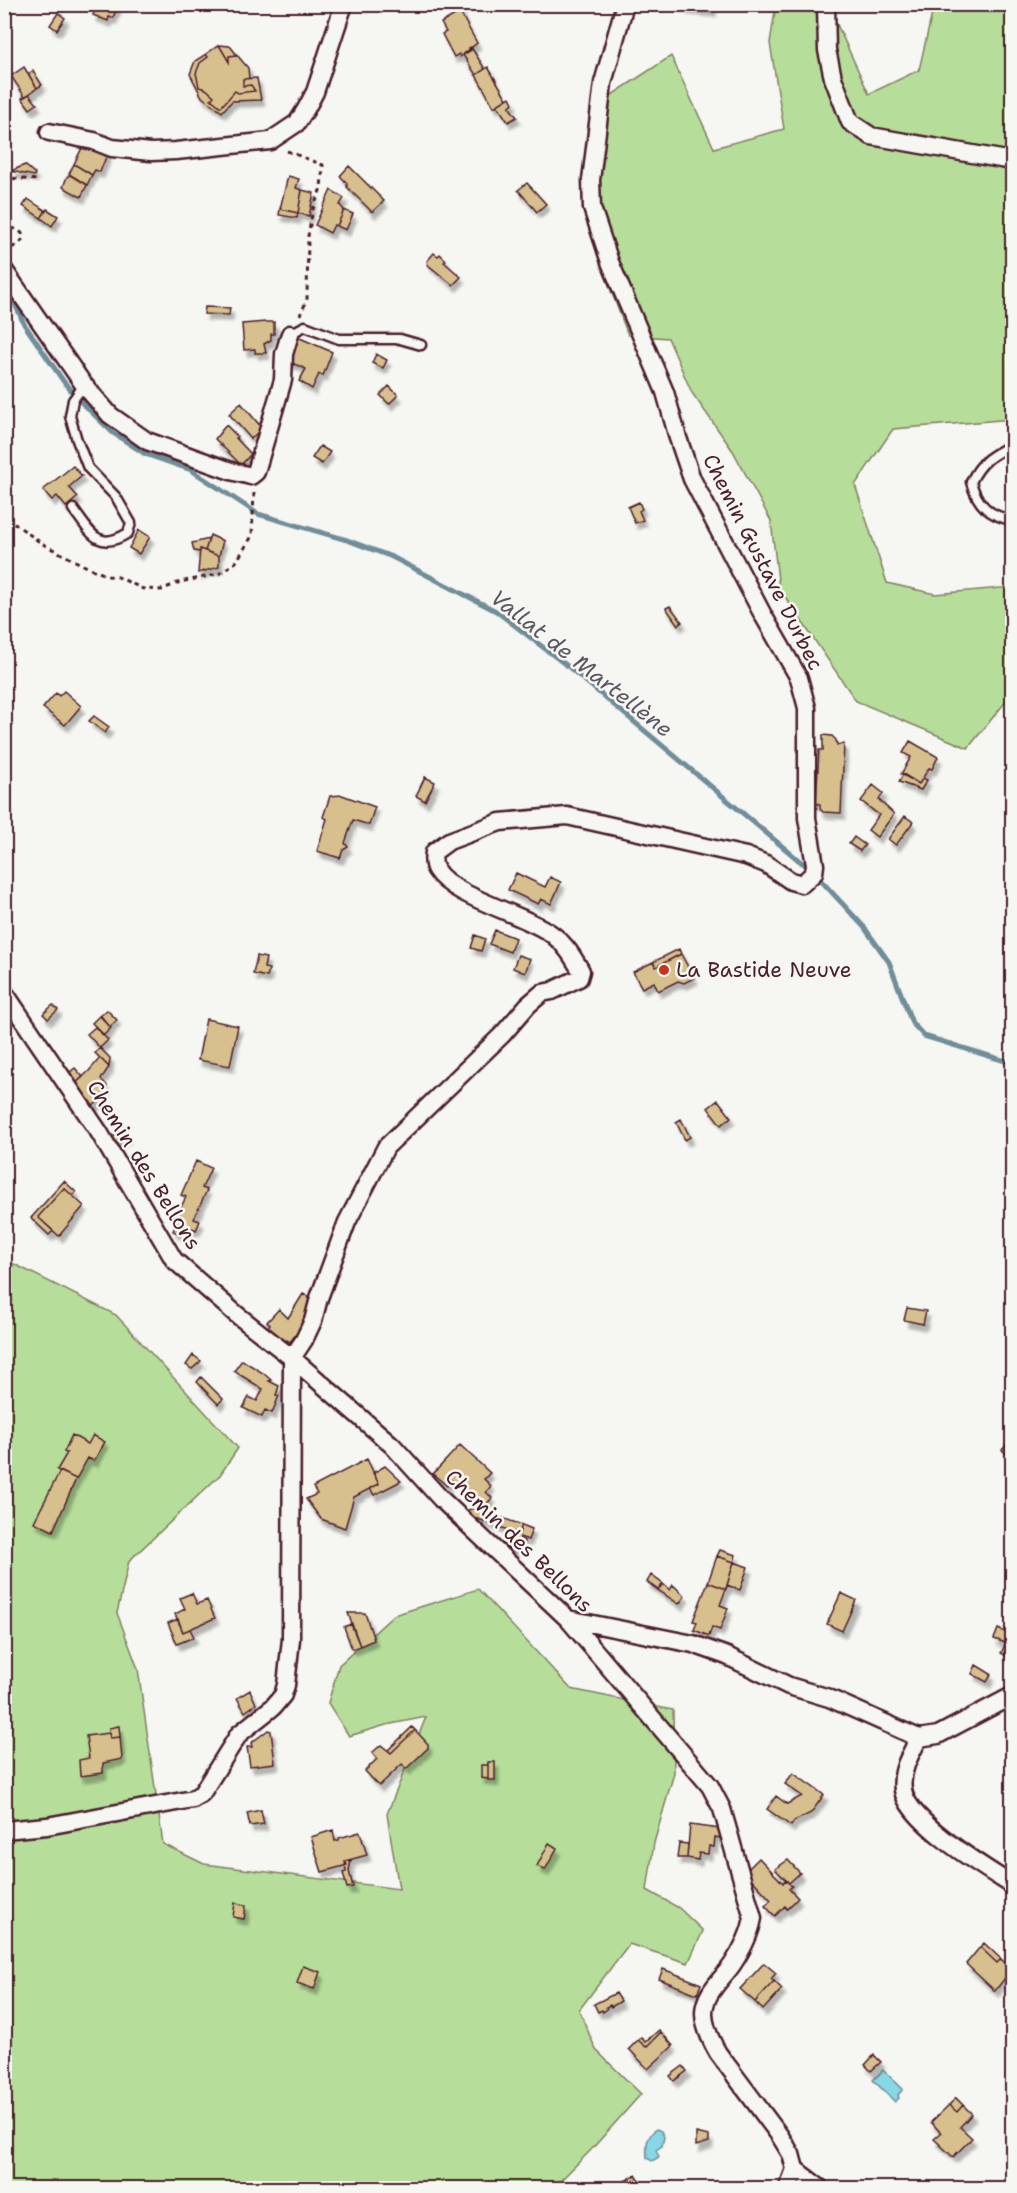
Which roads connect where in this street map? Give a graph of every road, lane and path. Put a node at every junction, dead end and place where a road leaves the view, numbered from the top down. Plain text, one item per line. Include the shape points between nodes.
1 (344, 4) edge
2 (625, 4) edge
3 (826, 4) edge
4 (49, 132) dead end
5 (270, 141) junction
6 (1012, 161) edge
7 (4, 178) edge
8 (39, 180) dead end
9 (4, 223) edge
10 (4, 252) edge
11 (4, 270) edge
12 (290, 334) junction
13 (421, 345) dead end
14 (79, 393) junction
15 (1012, 445) edge
16 (251, 476) junction
17 (4, 508) edge
18 (73, 509) dead end
19 (1012, 520) edge
20 (4, 992) edge
21 (292, 1358) junction
22 (568, 1618) junction
23 (1008, 1698) dead end
24 (919, 1738) junction
25 (4, 1830) edge
26 (1012, 1885) edge
27 (795, 2169) junction
28 (788, 2188) edge
29 (820, 2188) edge

1 - 5 street via 306,109 297,123
2 - 21 street, Chemin Gustave Durbec via 603,83 591,180 592,208 609,262 665,392 692,479 799,678 807,708 807,818 814,873 802,884 746,856 567,816 500,822 440,846 433,859 436,870 447,881 469,896 554,936 570,952 581,971 579,978 542,993 528,1005 386,1147 346,1222 313,1321
3 - 6 street via 827,50 850,122 871,136
4 - 5 street via 112,148 151,152
5 - 12 path via 323,165 308,236 307,300
7 - 8 path
9 - 10 path via 22,233 23,239
11 - 14 street
12 - 13 lane via 305,326 339,339 400,339
12 - 16 street via 283,380 256,472
14 - 16 street via 147,441
14 - 18 lane via 70,416 76,440 88,468 116,497 131,523 128,532 115,541 101,541
15 - 19 lane via 978,468 971,482 975,498 988,511
16 - 17 path via 255,492 252,537 241,556 219,574 161,590 143,589 83,565 41,543 10,520
20 - 21 street, Chemin des Bellons via 99,1132 174,1260
21 - 22 street, Chemin des Bellons via 392,1445 441,1499
21 - 25 street via 291,1638 283,1695 238,1734 202,1793 193,1799 47,1826
22 - 24 street via 693,1644
22 - 27 street, Chemin des Bellons via 710,1786 722,1809 753,1918 751,1933 710,1994 704,2012 709,2039 780,2136
23 - 24 street via 938,1735
24 - 26 street via 905,1765 903,1790 915,1814
27 - 28 street
27 - 29 street

